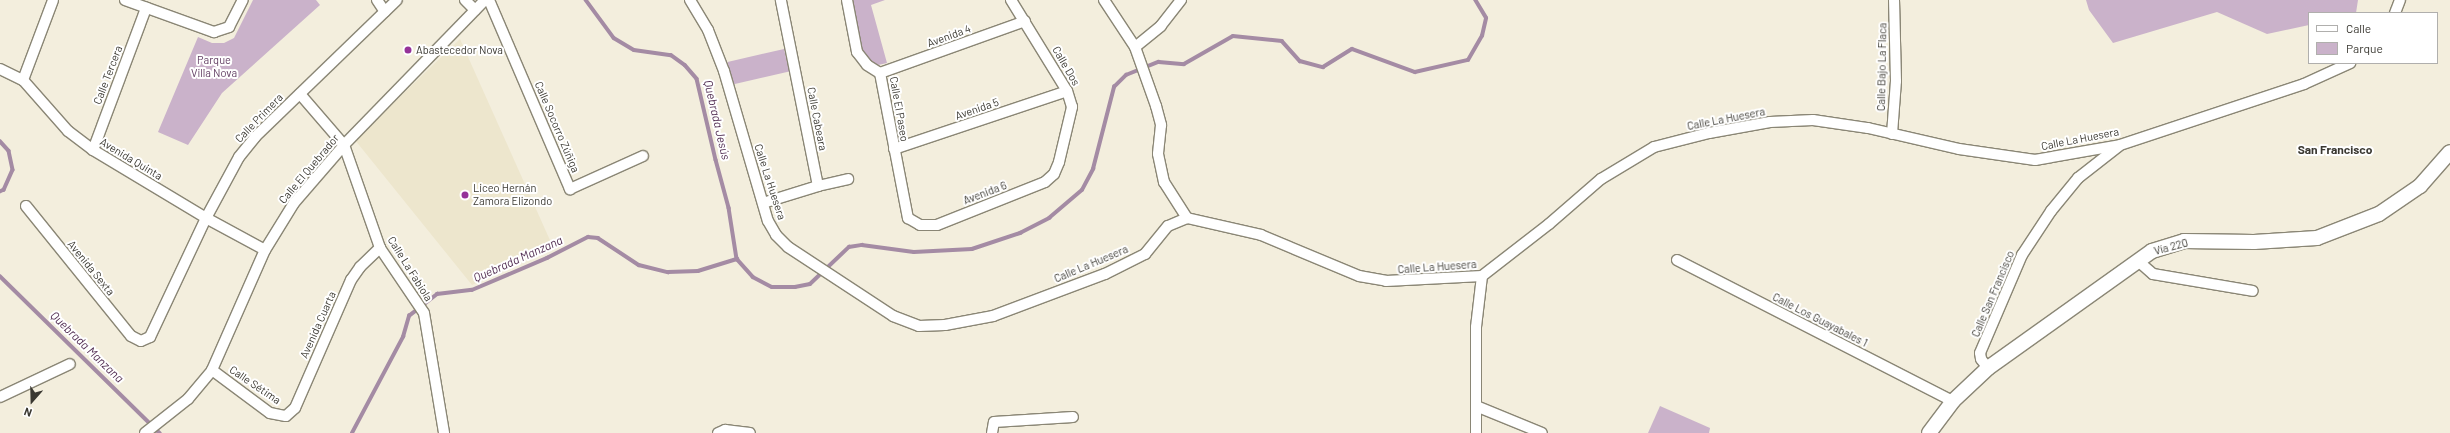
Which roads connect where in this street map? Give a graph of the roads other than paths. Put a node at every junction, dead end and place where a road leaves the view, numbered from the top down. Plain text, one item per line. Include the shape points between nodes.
1 (53, 0) edge
2 (126, 0) edge
3 (243, 0) edge
4 (377, 0) edge
5 (397, 0) edge
6 (465, 0) edge
7 (485, 0) edge
8 (490, 0) edge
9 (690, 0) edge
10 (781, 0) edge
11 (847, 0) edge
12 (1011, 0) edge
13 (1104, 0) edge
14 (1181, 0) edge
15 (1894, 0) edge
16 (2400, 0) edge
17 (146, 8) junction
18 (475, 10) junction
19 (385, 12) junction
20 (2395, 12) edge
21 (1025, 21) junction
22 (1135, 47) junction
23 (2348, 64) edge
24 (0, 69) edge
25 (880, 73) junction
26 (23, 80) junction
27 (1067, 91) junction
28 (300, 94) junction
29 (1892, 134) junction
30 (2120, 144) junction
31 (344, 145) junction
32 (894, 149) junction
33 (93, 150) junction
34 (2450, 152) edge
35 (643, 156) dead end
36 (1054, 174) joint
37 (848, 179) dead end
38 (818, 186) junction
39 (763, 203) junction
40 (26, 206) dead end
41 (206, 218) junction
42 (1187, 218) junction
43 (920, 225) joint
44 (380, 248) junction
45 (265, 250) junction
46 (1677, 260) dead end
47 (2138, 261) junction
48 (1482, 276) junction
49 (2254, 291) dead end
50 (141, 341) joint
51 (70, 364) dead end
52 (1988, 368) junction
53 (212, 370) junction
54 (0, 398) edge
55 (1953, 401) junction
56 (1476, 406) junction
57 (286, 416) joint
58 (1073, 417) dead end
59 (147, 431) edge
60 (444, 433) edge
61 (718, 433) edge
62 (750, 433) edge
63 (992, 433) edge
64 (1476, 433) edge
65 (1542, 433) edge
66 (1929, 433) edge

1 - 26 street
2 - 17 street
3 - 17 street via 234,22 222,30 205,30
4 - 19 street
5 - 19 street, Calle Primera
6 - 18 street
7 - 18 street, Calle El Quebrador
8 - 35 street, Calle Socorro Zúñiga via 570,189
9 - 39 street, Calle La Huesera via 708,30 724,71
10 - 38 street, Calle Cabeara
11 - 25 street, Calle El Paseo via 857,52 867,65
12 - 21 street, Calle Dos
13 - 22 street
14 - 22 street via 1161,26
15 - 29 street, Calle Bajo La Flaca via 1896,81
16 - 20 street
17 - 33 street, Calle Tercera
18 - 31 street, Calle El Quebrador
19 - 28 street, Calle Primera
21 - 25 street, Avenida 4
21 - 27 street, Calle Dos
22 - 42 street via 1150,84 1160,125 1158,154 1164,182
23 - 30 street, Calle La Huesera via 2304,84
24 - 26 street, Avenida Quinta
25 - 32 street, Calle El Paseo
26 - 33 street, Avenida Quinta via 68,131
27 - 32 street, Avenida 5
27 - 36 street, Calle Dos via 1072,107
28 - 31 street
28 - 41 street, Calle Primera via 239,156
29 - 30 street, Calle La Huesera via 1959,149 2035,160
29 - 48 street, Calle La Huesera via 1826,121 1770,122 1654,147 1602,179
30 - 52 street, Calle San Francisco via 2078,178 2051,211 2022,255 1980,353
31 - 44 street, Calle La Fabiola
31 - 45 street, Calle El Quebrador via 294,203
32 - 43 street, Calle El Paseo via 908,218
33 - 41 street, Avenida Quinta
34 - 47 main road, Vía 220 via 2420,186 2380,214 2317,238 2254,242 2184,241 2152,251
36 - 43 street, Avenida 6 via 1045,182 937,225
37 - 38 street
38 - 39 street
39 - 42 street, Calle La Huesera via 768,220 788,247 893,316 919,326 945,325 993,316 1105,274 1145,254 1168,226
40 - 50 street, Avenida Sexta via 121,326
41 - 45 street, Avenida Quinta
41 - 50 street, Calle Primera via 155,329 150,337
42 - 48 street, Calle La Huesera via 1261,235 1359,276 1386,282
44 - 57 street, Avenida Cuarta via 360,267 351,280 295,408
44 - 60 street, Calle La Fabiola via 424,313
45 - 53 street, Calle El Quebrador
46 - 55 street, Calle Los Guayabales 1
47 - 49 street via 2153,274
47 - 52 main road, Vía 220
48 - 56 street via 1476,327
51 - 54 street
52 - 55 main road, Vía 220
53 - 57 street, Calle Sétima via 270,413
53 - 59 street, Calle El Quebrador via 188,399
55 - 66 main road, Vía 220
56 - 64 street
56 - 65 street
58 - 63 street via 994,422
61 - 62 street via 725,430

